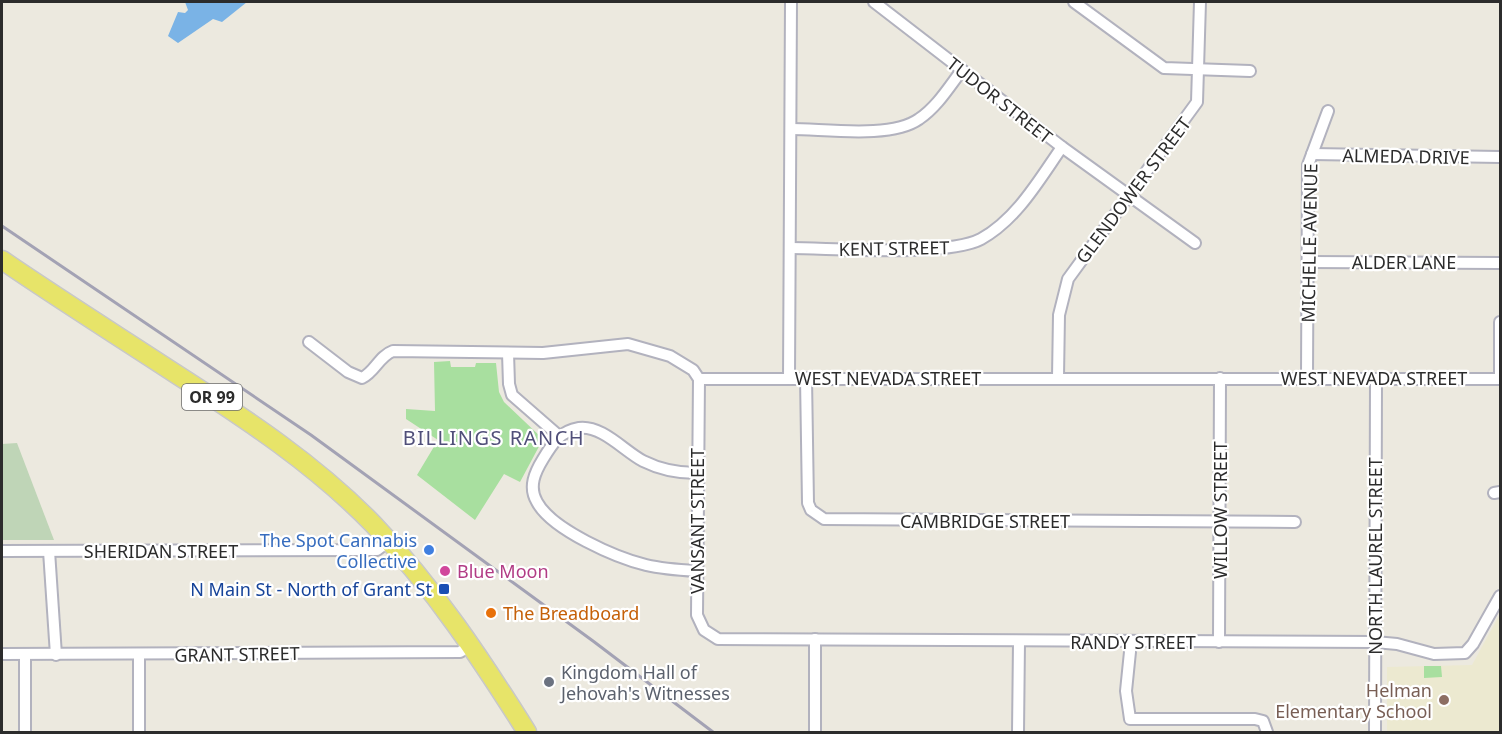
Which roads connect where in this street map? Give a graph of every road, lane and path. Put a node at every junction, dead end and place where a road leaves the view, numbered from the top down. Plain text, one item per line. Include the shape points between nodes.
1 (791, 2) edge
2 (874, 2) edge
3 (1074, 2) edge
4 (1200, 2) edge
5 (962, 70) junction
6 (1199, 70) junction
7 (1250, 71) dead end
8 (1328, 111) dead end
9 (791, 129) junction
10 (1062, 147) junction
11 (1312, 154) junction
12 (1500, 157) edge
13 (1129, 195) junction
14 (1195, 243) dead end
15 (790, 248) junction
16 (2, 260) edge
17 (1308, 262) junction
18 (1500, 263) edge
19 (1500, 322) edge
20 (309, 342) dead end
21 (508, 353) junction
22 (1058, 377) junction
23 (789, 378) junction
24 (806, 378) junction
25 (1220, 378) junction
26 (1307, 378) junction
27 (699, 379) junction
28 (1376, 379) junction
29 (1500, 379) edge
30 (559, 436) junction
31 (696, 472) junction
32 (1220, 522) junction
33 (1294, 522) dead end
34 (389, 541) junction
35 (2, 551) edge
36 (49, 552) junction
37 (696, 571) junction
38 (1500, 596) edge
39 (815, 639) junction
40 (732, 641) joint
41 (1019, 642) junction
42 (1131, 642) junction
43 (1219, 642) junction
44 (1375, 642) junction
45 (471, 645) junction
46 (2, 654) edge
47 (26, 655) junction
48 (56, 655) junction
49 (139, 655) junction
50 (25, 732) edge
51 (139, 732) edge
52 (527, 732) edge
53 (815, 732) edge
54 (1018, 732) edge
55 (1267, 732) edge
56 (1375, 732) edge

1 - 9 street
2 - 5 street, TUDOR STREET
3 - 6 street via 1164,68
4 - 6 street, GLENDOWER STREET
5 - 9 street via 940,99 912,123 895,129
5 - 10 street, TUDOR STREET
6 - 7 street
6 - 13 street, GLENDOWER STREET via 1194,107
8 - 11 street, MICHELLE AVENUE
9 - 15 street
10 - 13 street, TUDOR STREET
10 - 15 street, KENT STREET via 1013,213 971,244 944,249
11 - 12 street, ALMEDA DRIVE
11 - 17 street, MICHELLE AVENUE via 1308,165
13 - 14 street, TUDOR STREET
13 - 22 street, GLENDOWER STREET via 1068,279 1059,315
15 - 23 street
16 - 34 main road, OR 99 via 258,427 306,463
17 - 18 street, ALDER LANE
17 - 26 street, MICHELLE AVENUE
19 - 29 street
20 - 21 street via 359,378 367,376 383,356 393,351
21 - 27 street via 628,344 669,356 693,370
21 - 30 street via 512,395
22 - 24 street, WEST NEVADA STREET
22 - 25 street, WEST NEVADA STREET
23 - 24 street, WEST NEVADA STREET
23 - 27 street, WEST NEVADA STREET
24 - 32 street, CAMBRIDGE STREET via 808,502 811,510 824,519
25 - 26 street, WEST NEVADA STREET
25 - 32 street, WILLOW STREET
26 - 28 street, WEST NEVADA STREET
27 - 31 street, VANSANT STREET
28 - 29 street, WEST NEVADA STREET
28 - 44 street, NORTH LAUREL STREET
30 - 31 street via 572,429 591,428 642,461
30 - 37 street via 533,478 536,502 543,510 607,552 646,565
31 - 37 street, VANSANT STREET
32 - 33 street, CAMBRIDGE STREET
32 - 43 street, WILLOW STREET
34 - 36 street, SHERIDAN STREET via 377,550
34 - 45 main road, OR 99
35 - 36 street, SHERIDAN STREET
36 - 48 street
37 - 40 street, VANSANT STREET via 699,623 714,637
38 - 44 street, RANDY STREET via 1465,652 1434,654
39 - 40 street, RANDY STREET
39 - 41 street, RANDY STREET
39 - 53 street
41 - 42 street, RANDY STREET
41 - 54 street
42 - 43 street, RANDY STREET
42 - 55 street via 1126,691 1130,718 1256,719 1263,721
43 - 44 street, RANDY STREET
44 - 56 street, NORTH LAUREL STREET
45 - 49 street, GRANT STREET via 460,652
45 - 52 main road, OR 99
46 - 47 street, GRANT STREET
47 - 48 street, GRANT STREET
47 - 50 street
48 - 49 street, GRANT STREET
49 - 51 street

